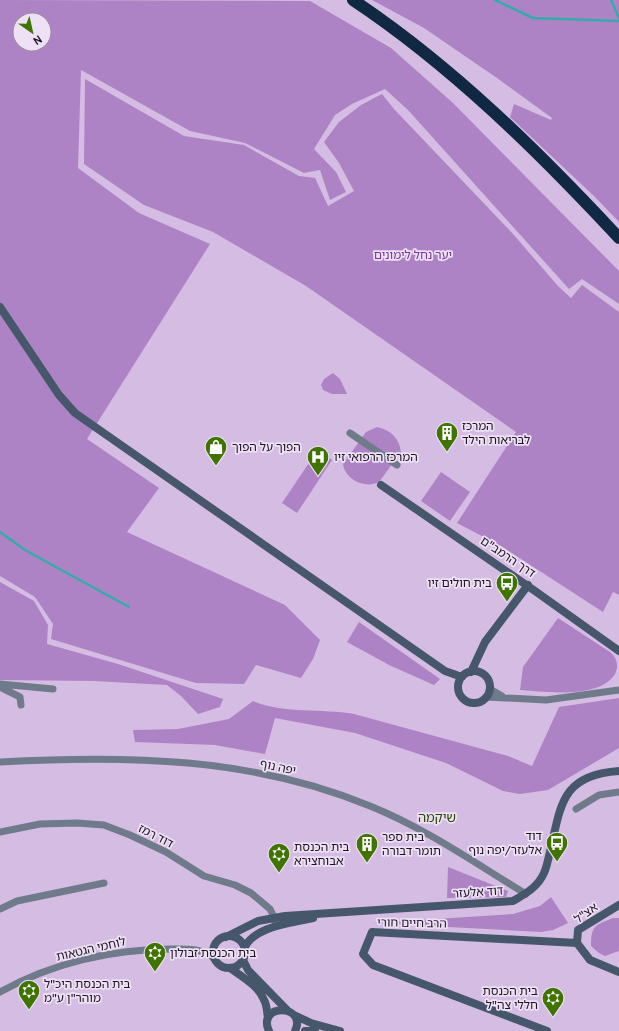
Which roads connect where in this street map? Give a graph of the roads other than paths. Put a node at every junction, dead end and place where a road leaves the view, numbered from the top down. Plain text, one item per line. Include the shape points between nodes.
1 (353, 0) edge
2 (619, 238) edge
3 (0, 307) edge
4 (350, 433) dead end
5 (397, 465) dead end
6 (381, 485) dead end
7 (528, 585) junction
8 (602, 640) junction
9 (619, 648) edge
10 (619, 651) edge
11 (480, 654) junction
12 (619, 655) edge
13 (445, 671) junction
14 (471, 672) junction
15 (483, 674) junction
16 (462, 677) junction
17 (0, 686) edge
18 (459, 687) junction
19 (53, 689) dead end
20 (619, 690) edge
21 (488, 693) junction
22 (21, 705) dead end
23 (0, 762) edge
24 (619, 771) edge
25 (619, 792) edge
26 (576, 809) dead end
27 (0, 832) edge
28 (104, 883) dead end
29 (526, 894) junction
30 (619, 905) edge
31 (0, 909) edge
32 (331, 914) junction
33 (274, 917) junction
34 (275, 928) junction
35 (226, 936) junction
36 (577, 943) junction
37 (244, 949) junction
38 (214, 958) junction
39 (243, 960) junction
40 (230, 968) junction
41 (619, 972) edge
42 (0, 992) edge
43 (291, 1013) junction
44 (267, 1026) edge
45 (295, 1031) edge
46 (305, 1031) edge
47 (315, 1031) edge
48 (340, 1031) edge
49 (547, 1031) edge

1 - 2 highway via 431,56 561,175
3 - 13 street via 55,389 75,413
4 - 5 street
6 - 7 street, דרך הרמב"ם
7 - 8 street, דרך הרמב"ם
7 - 11 street via 484,642
8 - 9 street, דרך הרמב"ם
8 - 10 street, דרך הרמב"ם
8 - 12 street, דרך הרמב"ם
11 - 14 street
11 - 15 street
13 - 16 street
13 - 18 street
14 - 15 street
14 - 16 street
15 - 21 street via 489,681
16 - 18 street
17 - 19 street
17 - 22 street via 20,697
18 - 21 street via 462,697 472,702 482,701
20 - 21 street via 546,700 517,700
23 - 29 street, יפה נוף via 153,759 229,768 303,783 370,806 400,820
24 - 29 street, דוד אלעזר via 590,776 570,790 562,803 544,874
25 - 26 street via 599,795
27 - 33 street, דוד רמז via 40,824 104,825 166,852 204,876 251,892 264,901
28 - 31 street via 16,901
29 - 32 street, דוד אלעזר via 513,901
30 - 36 street, אצ"ל via 578,930
32 - 33 street, דוד אלעזר
32 - 34 street, דוד אלעזר
33 - 34 street, דוד רמז
33 - 35 street, דוד אלעזר via 258,921
34 - 37 street, דוד אלעזר via 255,936
35 - 37 street via 239,940
35 - 38 street via 216,943
36 - 41 street, אצ"ל via 590,960
36 - 49 street, הרב חיים חורי via 372,932 363,954 373,965
37 - 39 street
38 - 40 street via 219,965
38 - 42 street, לוחמי הגטאות via 210,954 191,949 152,949 115,953 63,965
39 - 40 street
39 - 43 street via 248,970
40 - 44 street via 249,982 264,999
43 - 44 street via 275,1011
43 - 45 street via 297,1024
43 - 48 street via 311,1023
46 - 47 street

